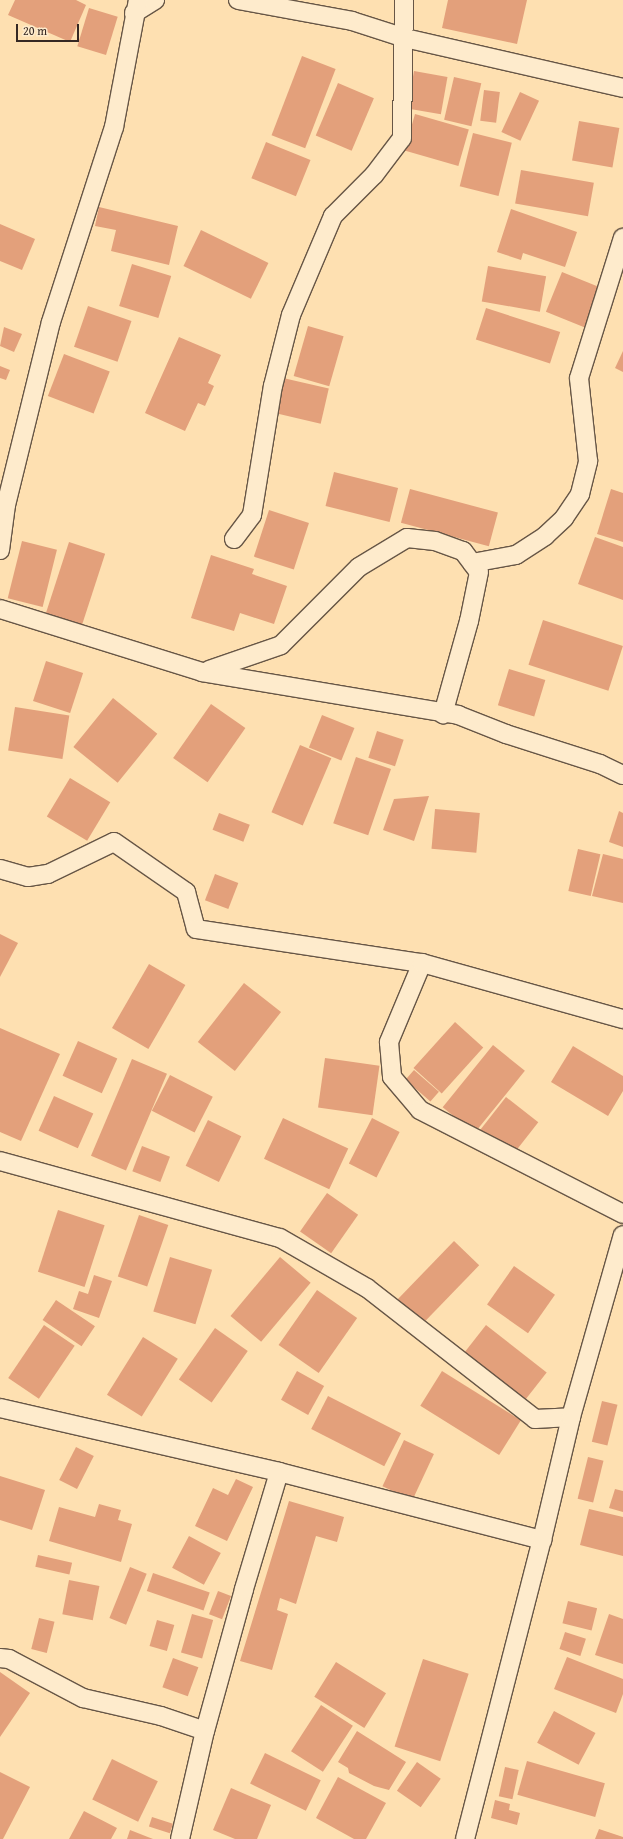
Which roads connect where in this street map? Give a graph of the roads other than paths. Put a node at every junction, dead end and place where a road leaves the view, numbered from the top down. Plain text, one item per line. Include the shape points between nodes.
1 (155, 0) edge
2 (238, 0) edge
3 (404, 0) edge
4 (136, 7) edge
5 (405, 38) junction
6 (623, 88) edge
7 (623, 238) edge
8 (234, 539) dead end
9 (0, 550) edge
10 (472, 563) junction
11 (0, 609) edge
12 (202, 672) junction
13 (443, 714) junction
14 (623, 775) edge
15 (0, 869) edge
16 (422, 963) junction
17 (623, 1019) edge
18 (0, 1161) edge
19 (623, 1214) edge
20 (623, 1235) edge
21 (0, 1408) edge
22 (570, 1417) junction
23 (279, 1472) junction
24 (542, 1540) junction
25 (0, 1658) edge
26 (205, 1731) junction
27 (180, 1839) edge
28 (465, 1839) edge

1 - 4 street
2 - 5 street via 352,21
3 - 5 street
4 - 9 street via 114,127 50,322 6,504
5 - 6 street
5 - 8 street via 402,138 374,175 333,216 294,308 273,386 252,515
7 - 10 street via 579,378 588,461 580,494 564,518 539,540 516,554
10 - 12 street via 463,551 435,541 407,538 359,567 281,645
10 - 13 street via 479,572 469,621
11 - 12 street
12 - 13 street via 243,677
13 - 14 street via 458,715 506,734 600,764
15 - 16 street via 28,876 48,874 114,842 186,892 196,929
16 - 17 street
16 - 19 street via 389,1042 392,1077 420,1110
18 - 22 street via 280,1238 367,1288 535,1419
20 - 22 street
21 - 23 street
22 - 24 street
23 - 24 street
23 - 26 street
24 - 28 street
25 - 26 street via 9,1659 83,1698 161,1716
26 - 27 street

